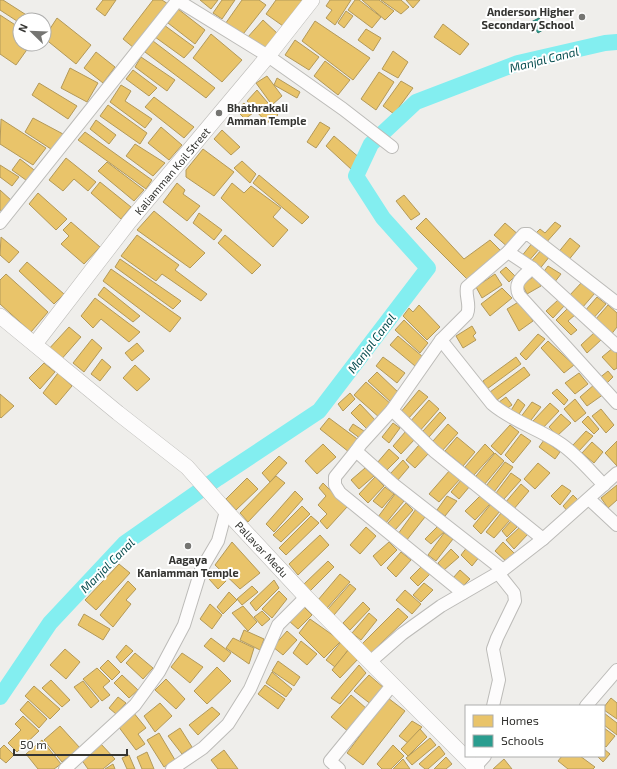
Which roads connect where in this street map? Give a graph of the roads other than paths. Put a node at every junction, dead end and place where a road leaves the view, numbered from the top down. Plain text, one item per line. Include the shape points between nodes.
1 (177, 0) edge
2 (312, 0) edge
3 (268, 56) junction
4 (392, 147) dead end
5 (0, 224) edge
6 (508, 252) junction
7 (532, 268) junction
8 (617, 303) edge
9 (0, 316) edge
10 (441, 340) junction
11 (34, 344) junction
12 (617, 346) edge
13 (617, 403) edge
14 (392, 410) junction
15 (356, 451) junction
16 (617, 473) edge
17 (604, 485) junction
18 (589, 499) junction
19 (226, 511) junction
20 (617, 525) edge
21 (543, 539) junction
22 (500, 571) junction
23 (463, 593) junction
24 (306, 597) junction
25 (370, 662) junction
26 (617, 670) edge
27 (393, 684) junction
28 (493, 705) edge
29 (587, 705) edge
30 (465, 751) edge
31 (471, 757) edge
32 (78, 764) edge
33 (479, 764) edge
34 (331, 766) edge
35 (66, 769) edge
36 (172, 769) edge

1 - 3 street
1 - 5 street
2 - 3 street, Kaliamman Koil Street
3 - 4 street
3 - 11 street, Kaliamman Koil Street via 129,222
6 - 7 street
6 - 8 street via 524,234 528,234
6 - 10 street via 467,287 470,308
7 - 12 street
7 - 13 street via 517,283 519,295
9 - 11 street, Pallavar Medu
10 - 14 street
10 - 17 street via 492,404 501,412 561,444
11 - 19 street, Pallavar Medu via 187,467
14 - 15 street
14 - 21 street via 434,451
15 - 22 street
15 - 23 street via 335,477 335,485 340,493
16 - 17 street
17 - 18 street
18 - 20 street
18 - 21 street
19 - 24 street, Pallavar Medu
19 - 32 street via 218,541 201,570 184,625 159,672 135,705
21 - 22 street
22 - 23 street
22 - 28 street via 514,592 515,601 493,649 499,680
23 - 25 street via 440,606 402,634
24 - 25 street, Pallavar Medu
24 - 36 street via 278,625 250,689 228,724 203,748
25 - 27 street, Pallavar Medu
26 - 29 street
27 - 30 street, Pallavar Medu
27 - 34 street
31 - 33 street, Pallavar Medu
32 - 35 street

